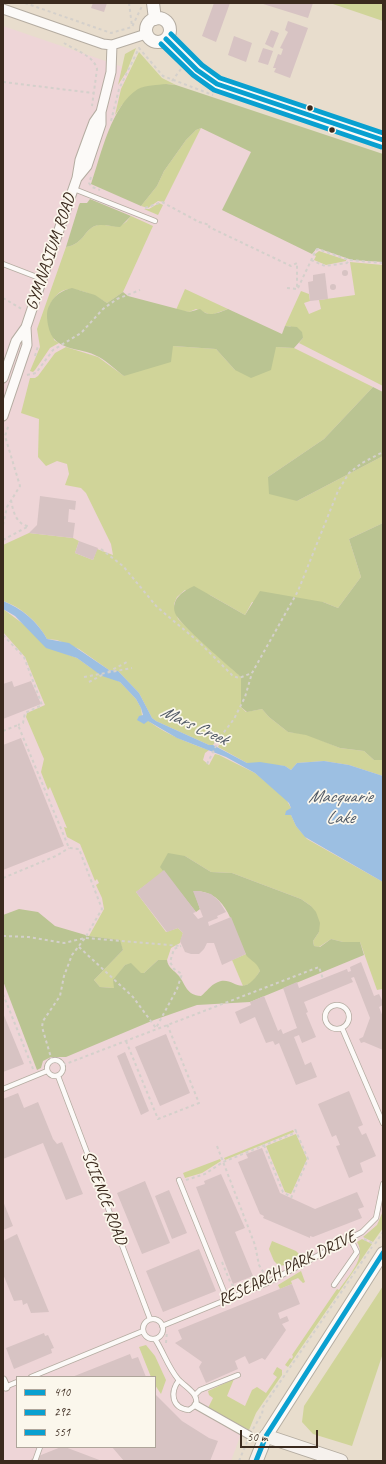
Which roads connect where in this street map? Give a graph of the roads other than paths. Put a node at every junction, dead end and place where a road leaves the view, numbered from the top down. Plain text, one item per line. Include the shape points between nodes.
1 (153, 3) edge
2 (3, 9) edge
3 (155, 19) junction
4 (146, 34) junction
5 (166, 39) junction
6 (112, 45) junction
7 (383, 140) edge
8 (74, 188) junction
9 (155, 222) dead end
10 (3, 264) edge
11 (42, 279) junction
12 (26, 327) junction
13 (3, 378) edge
14 (6, 419) edge
15 (342, 1028) junction
16 (47, 1071) junction
17 (58, 1076) junction
18 (3, 1089) edge
19 (383, 1123) edge
20 (180, 1181) road end
21 (383, 1184) edge
22 (351, 1240) junction
23 (383, 1253) edge
24 (334, 1285) dead end
25 (227, 1299) junction
26 (150, 1319) junction
27 (162, 1326) junction
28 (143, 1332) junction
29 (154, 1339) junction
30 (238, 1375) dead end
31 (33, 1376) edge
32 (179, 1380) junction
33 (16, 1382) edge
34 (4, 1385) edge
35 (195, 1394) junction
36 (196, 1405) junction
37 (249, 1436) dead end
38 (266, 1436) junction
39 (40, 1448) edge
40 (35, 1461) edge
41 (256, 1461) edge
42 (341, 1461) edge

1 - 3 street
2 - 6 street
3 - 4 street via 148,24
3 - 5 street via 164,20 169,27
4 - 5 street via 153,41
4 - 6 street
5 - 7 street via 197,70 217,84
6 - 8 street, GYMNASIUM ROAD via 111,72 101,112 101,124 87,166
8 - 9 lane
8 - 11 street, GYMNASIUM ROAD
10 - 11 lane
11 - 12 street, GYMNASIUM ROAD
12 - 13 street, GYMNASIUM ROAD via 16,341
12 - 14 street, GYMNASIUM ROAD via 27,345
15 - 15 lane via 334,1029 325,1022 325,1013 330,1007 342,1006 348,1013 348,1021
15 - 19 lane
16 - 17 lane via 52,1076
16 - 17 lane via 48,1064 52,1060 57,1060 63,1066 62,1073
16 - 18 lane
17 - 26 lane, SCIENCE ROAD
20 - 25 lane
21 - 22 lane, RESEARCH PARK DRIVE via 376,1218 369,1227
22 - 24 lane via 357,1252
22 - 25 lane, RESEARCH PARK DRIVE
23 - 38 street
25 - 27 lane, RESEARCH PARK DRIVE
26 - 27 lane via 159,1321
26 - 28 lane via 145,1322
27 - 29 lane via 162,1333
28 - 29 lane
28 - 31 lane
29 - 32 lane
30 - 35 lane
32 - 35 lane
32 - 36 lane via 172,1394 177,1404 189,1410
33 - 34 lane
35 - 36 lane
36 - 37 street
38 - 41 main road
38 - 42 main road
39 - 40 lane

